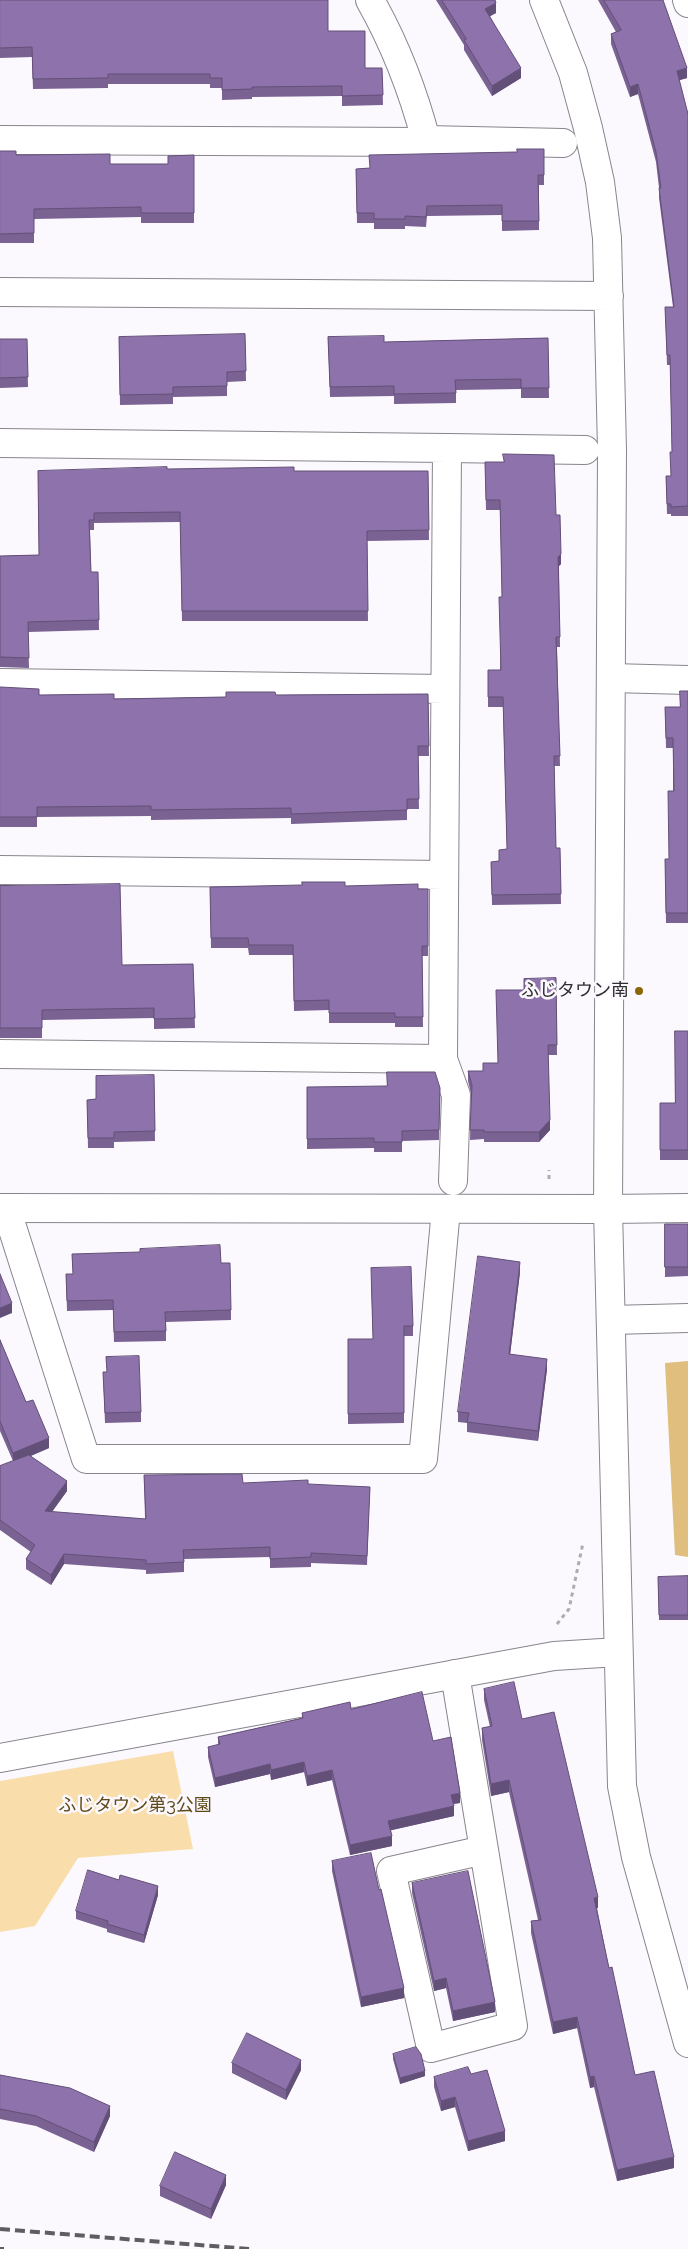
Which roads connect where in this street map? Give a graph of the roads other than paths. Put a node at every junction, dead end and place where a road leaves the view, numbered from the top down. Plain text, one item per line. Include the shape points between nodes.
1 (370, 0) edge
2 (544, 0) edge
3 (0, 140) edge
4 (426, 140) junction
5 (563, 143) dead end
6 (0, 292) edge
7 (609, 296) junction
8 (0, 443) edge
9 (447, 448) junction
10 (585, 450) dead end
11 (611, 678) junction
12 (688, 680) edge
13 (0, 683) edge
14 (446, 689) junction
15 (0, 870) edge
16 (444, 875) junction
17 (0, 1054) edge
18 (443, 1060) junction
19 (453, 1182) dead end
20 (3, 1208) edge
21 (688, 1208) edge
22 (446, 1209) junction
23 (608, 1209) junction
24 (688, 1318) edge
25 (611, 1320) junction
26 (618, 1652) junction
27 (455, 1674) junction
28 (0, 1758) edge
29 (484, 1850) junction
30 (688, 2043) edge

1 - 4 street via 407,78
2 - 7 street via 573,73 600,182 607,238
3 - 4 street
4 - 5 street
6 - 7 street
7 - 11 street
8 - 9 street
9 - 10 street
9 - 14 street
11 - 12 street
11 - 23 street
13 - 14 street
14 - 16 street
15 - 16 street
16 - 18 street
17 - 18 street
18 - 19 street via 456,1095
20 - 22 street
20 - 22 street via 86,1459 423,1459
21 - 23 street
22 - 23 street
23 - 25 street
24 - 25 street
25 - 26 street
26 - 27 street via 554,1656
26 - 30 street via 620,1750 628,1822
27 - 28 street
27 - 29 street
29 - 29 street via 513,2026 431,2048 391,1871

